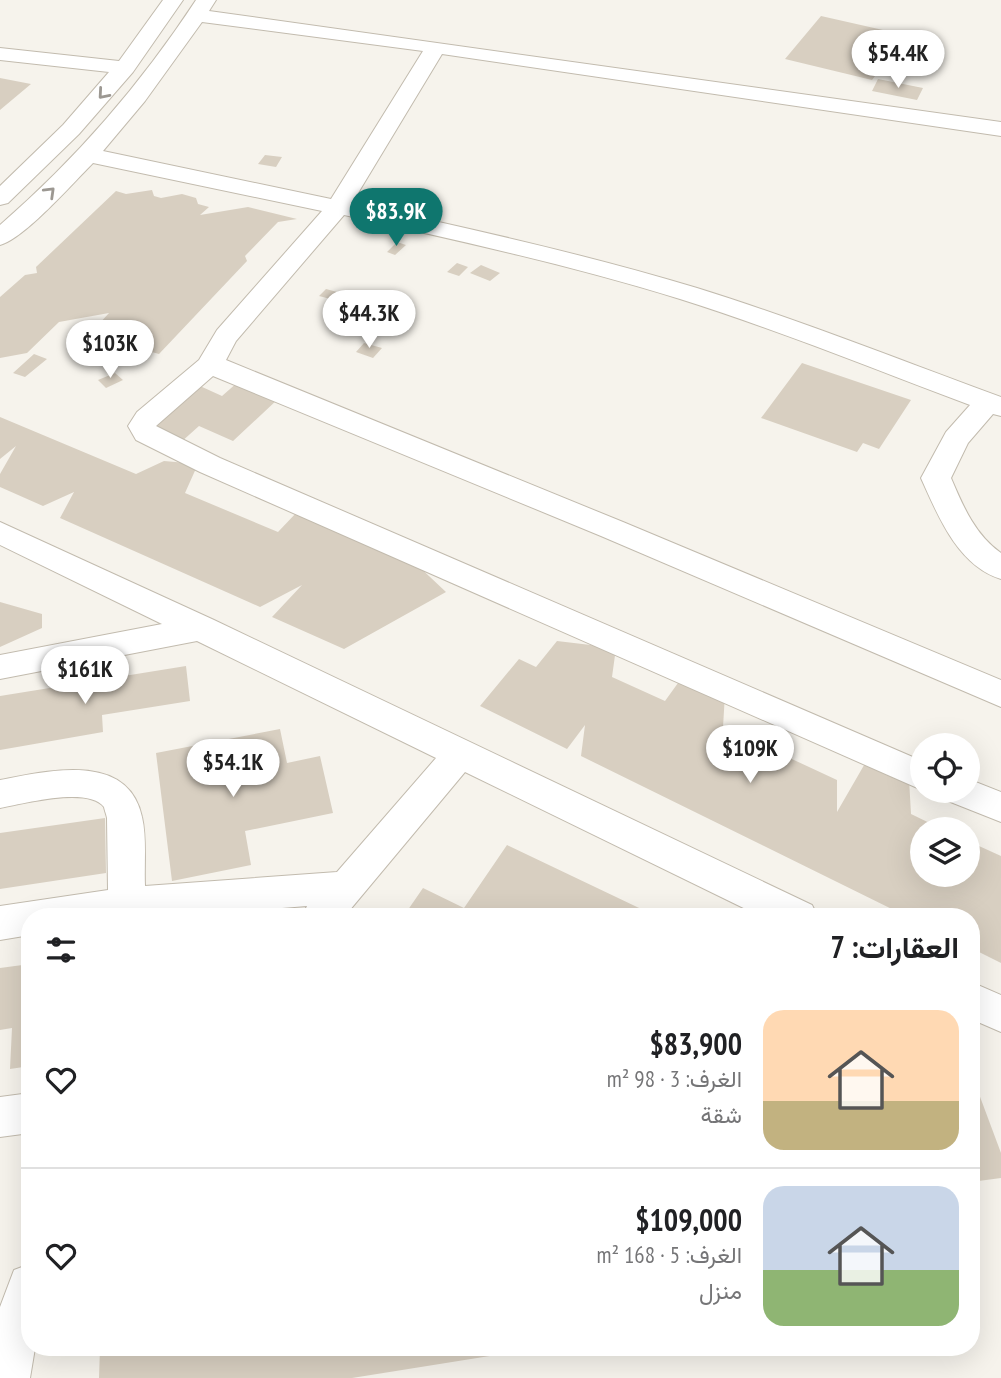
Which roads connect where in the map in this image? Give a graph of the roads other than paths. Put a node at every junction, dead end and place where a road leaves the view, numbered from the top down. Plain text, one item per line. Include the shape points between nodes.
1 (173, 0) edge
2 (201, 8) edge
3 (436, 47) junction
4 (0, 54) edge
5 (126, 68) junction
6 (1001, 129) edge
7 (88, 155) junction
8 (3, 192) edge
9 (338, 207) junction
10 (0, 238) edge
11 (212, 363) junction
12 (994, 404) edge
13 (0, 532) edge
14 (1001, 568) edge
15 (203, 628) junction
16 (0, 667) edge
17 (1001, 694) edge
18 (460, 754) junction
19 (910, 771) edge
20 (0, 794) edge
21 (980, 799) edge
22 (1001, 807) edge
23 (345, 887) junction
24 (127, 904) junction
25 (100, 908) edge
26 (328, 908) edge
27 (780, 908) edge
28 (21, 920) edge
29 (0, 923) edge
30 (980, 1004) edge
31 (1001, 1014) edge
32 (21, 1114) edge
33 (0, 1117) edge
34 (21, 1312) edge
35 (7, 1378) edge

1 - 5 street
2 - 3 street
2 - 7 street via 173,53
3 - 6 street
3 - 9 street
4 - 5 street
5 -> 8 street via 67,135
7 - 9 street
10 -> 7 street
9 - 11 street via 226,335
9 - 12 street via 644,281 822,339
11 - 17 street
11 - 19 street via 147,418 142,426 146,434
12 - 14 street via 956,439 936,478 952,514 977,551
13 - 15 street
15 - 16 street
15 - 18 street
18 - 23 street
18 - 27 street
20 - 24 street via 69,784 95,786 114,794 122,802 125,818
21 - 22 street
23 - 24 street
23 - 26 street
24 - 25 street
28 - 29 street
30 - 31 street
32 - 33 street
34 - 35 street

